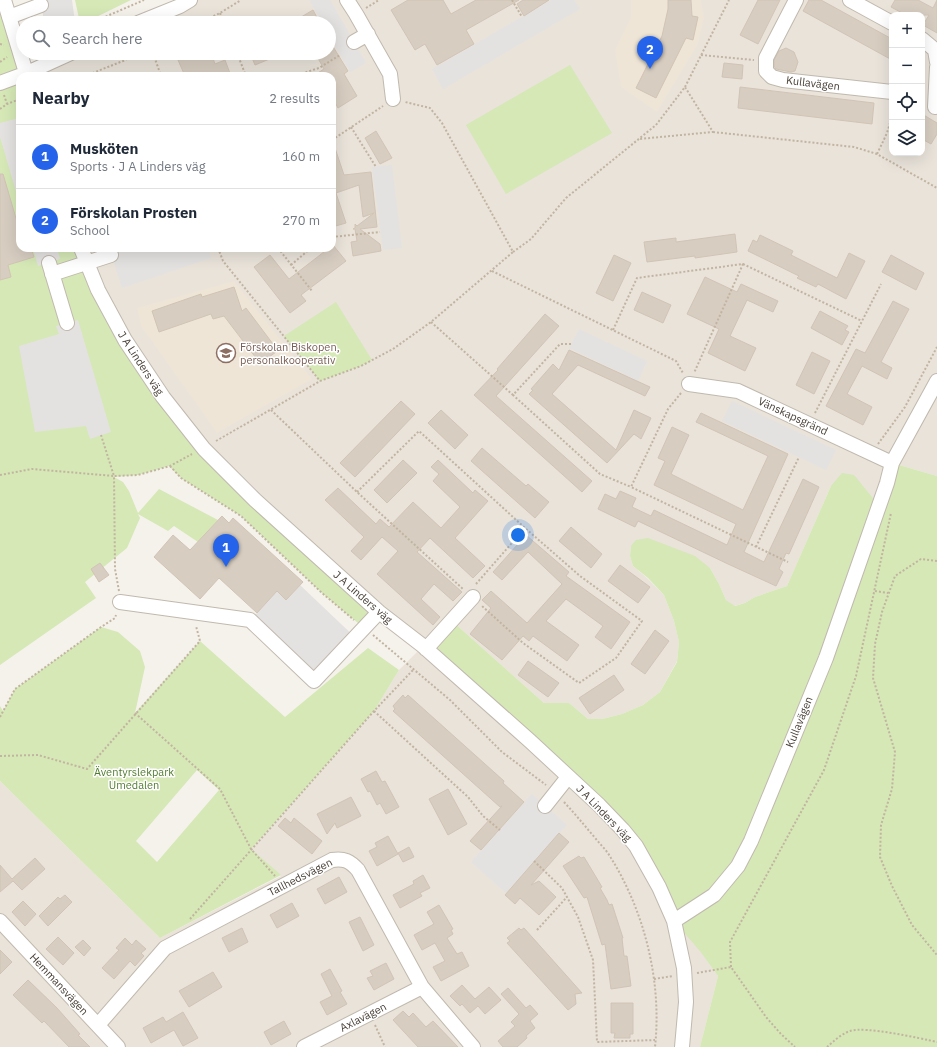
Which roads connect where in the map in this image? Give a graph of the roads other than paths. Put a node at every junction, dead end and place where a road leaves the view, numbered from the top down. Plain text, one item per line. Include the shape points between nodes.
1 (4, 0) edge
2 (190, 0) edge
3 (347, 0) edge
4 (796, 0) edge
5 (850, 0) edge
6 (41, 6) dead end
7 (155, 16) edge
8 (9, 17) junction
9 (889, 21) edge
10 (368, 34) junction
11 (16, 40) edge
12 (354, 42) dead end
13 (925, 42) edge
14 (22, 60) edge
15 (57, 60) edge
16 (937, 62) edge
17 (937, 67) edge
18 (26, 72) edge
19 (33, 72) edge
20 (16, 79) edge
21 (0, 84) edge
22 (889, 91) edge
23 (393, 99) road end
24 (925, 102) edge
25 (936, 107) edge
26 (83, 252) edge
27 (111, 255) dead end
28 (86, 262) junction
29 (67, 323) dead end
30 (937, 381) edge
31 (689, 384) road end
32 (892, 463) junction
33 (470, 595) road end
34 (120, 602) road end
35 (379, 612) junction
36 (426, 649) junction
37 (568, 777) junction
38 (545, 806) dead end
39 (0, 921) edge
40 (674, 921) junction
41 (422, 986) junction
42 (98, 1025) junction
43 (118, 1047) edge
44 (304, 1047) edge
45 (473, 1047) edge
46 (682, 1047) edge

1 - 8 street
2 - 7 street
3 - 10 street
4 - 22 street, Kullavägen via 766,60 766,71 772,77
5 - 9 street
6 - 8 street
8 - 11 street
10 - 12 street
10 - 23 street via 390,74
13 - 16 street via 935,50
14 - 18 street
15 - 19 street
17 - 25 street
20 - 21 street
24 - 25 street
26 - 28 street, J A Linders väg
27 - 28 street
28 - 29 street via 50,268
28 - 35 street, J A Linders väg via 124,340 163,397 204,449 255,500
30 - 32 street, Kullavägen
31 - 32 street, Vänskapsgränd via 738,390
32 - 40 street, Kullavägen via 826,658 751,841 738,866 714,895
33 - 36 street
34 - 35 street via 250,620 314,681
35 - 36 street, J A Linders väg
36 - 37 street, J A Linders väg
37 - 38 street
37 - 40 street, J A Linders väg via 619,825 636,846 659,886
39 - 42 street, Hemmansvägen
40 - 46 street via 684,968 686,1002
41 - 42 street, Tallhedsvägen via 358,870 346,860 332,860 165,948
41 - 44 street, Axlavägen
41 - 45 street, Tallhedsvägen
42 - 43 street, Hemmansvägen

